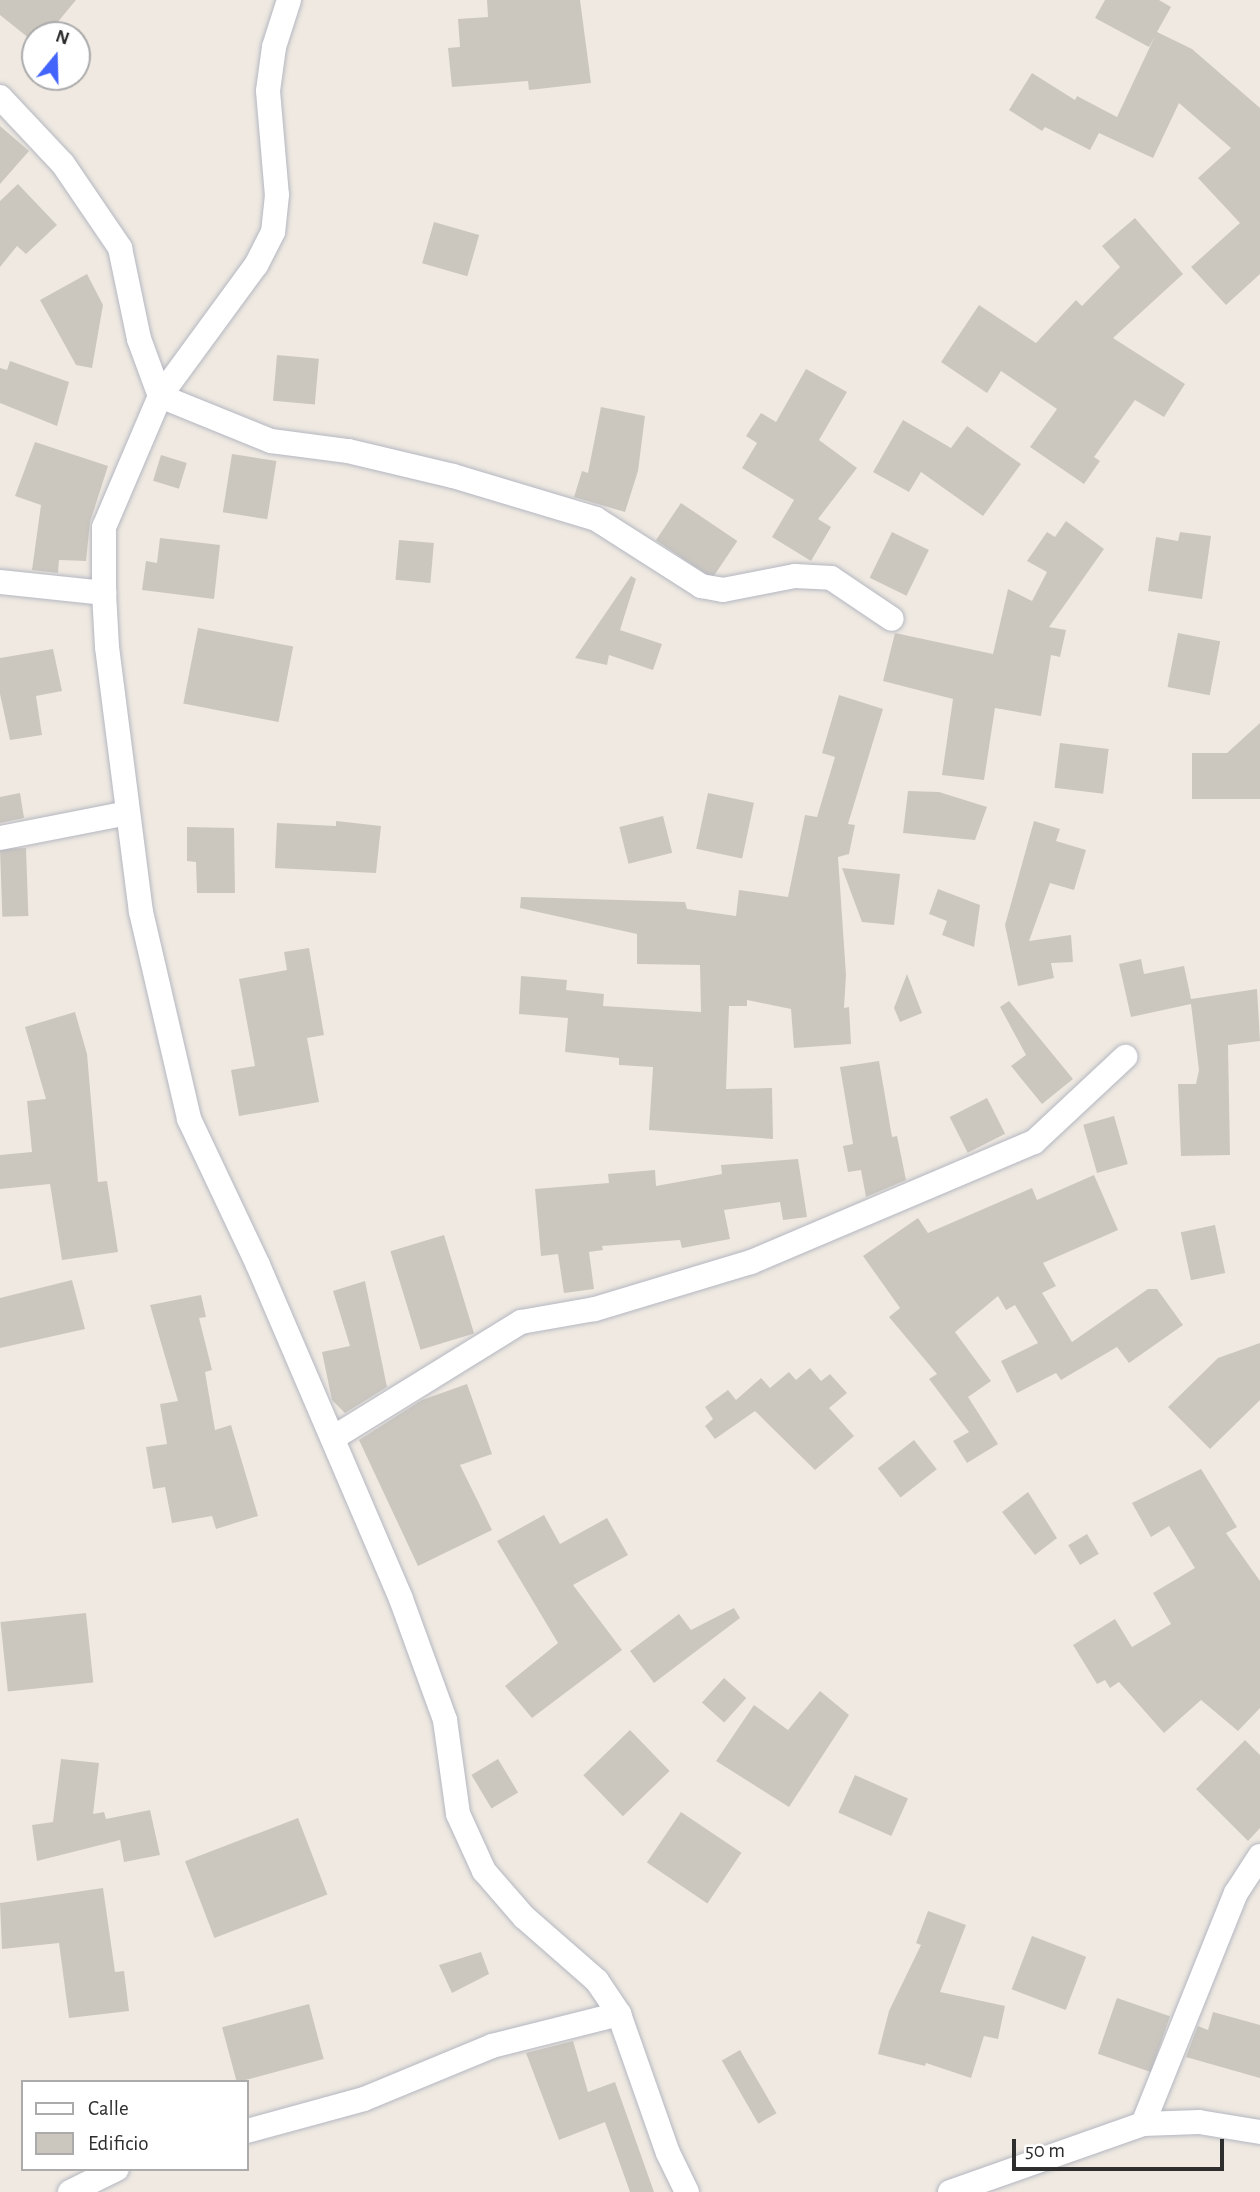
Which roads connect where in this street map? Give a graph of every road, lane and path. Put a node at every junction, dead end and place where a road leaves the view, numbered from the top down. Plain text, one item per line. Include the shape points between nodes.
1 (289, 0) edge
2 (0, 97) edge
3 (160, 396) junction
4 (0, 582) edge
5 (104, 593) junction
6 (892, 619) dead end
7 (128, 813) junction
8 (0, 838) edge
9 (1125, 1057) dead end
10 (333, 1438) junction
11 (1260, 1856) edge
12 (619, 2014) junction
13 (1143, 2124) junction
14 (248, 2131) edge
15 (1260, 2132) edge
16 (113, 2171) edge
17 (70, 2192) edge
18 (687, 2192) edge
19 (950, 2192) edge

1 - 3 street via 274,47 268,91 277,195 273,232 256,265
2 - 3 street via 63,164 120,248 139,339
3 - 5 street via 104,527
3 - 6 street via 271,441 348,451 453,476 596,519 701,586 723,590 795,576 831,578
4 - 5 street
5 - 7 street
7 - 8 street
7 - 10 street via 141,912 189,1119
9 - 10 street via 1034,1142 751,1262 595,1309 521,1322
10 - 12 street via 445,1720 458,1814 484,1871 524,1917 597,1981
11 - 13 street via 1236,1893
12 - 14 street via 492,2046 365,2099
12 - 18 street via 668,2153
13 - 15 street via 1199,2122
13 - 19 street
16 - 17 street

